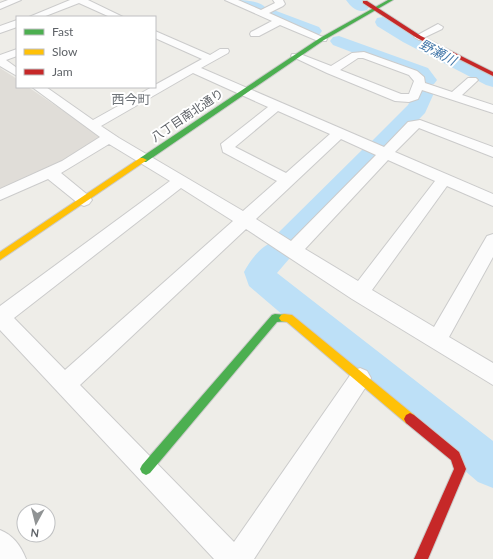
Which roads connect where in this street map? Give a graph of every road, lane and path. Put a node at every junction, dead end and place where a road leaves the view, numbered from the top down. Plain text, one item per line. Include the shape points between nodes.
1 (16, 0) edge
2 (79, 0) edge
3 (230, 0) edge
4 (278, 0) edge
5 (363, 0) edge
6 (391, 0) edge
7 (0, 6) edge
8 (376, 10) junction
9 (261, 13) junction
10 (37, 16) edge
11 (110, 16) edge
12 (279, 21) junction
13 (16, 23) edge
14 (438, 27) dead end
15 (0, 30) edge
16 (156, 34) edge
17 (255, 34) dead end
18 (418, 37) junction
19 (322, 39) junction
20 (224, 51) dead end
21 (16, 52) edge
22 (296, 56) junction
23 (210, 59) junction
24 (0, 60) edge
25 (192, 69) junction
26 (331, 71) junction
27 (16, 72) edge
28 (493, 74) edge
29 (156, 79) edge
30 (472, 80) dead end
31 (166, 84) junction
32 (419, 85) junction
33 (39, 88) edge
34 (244, 91) junction
35 (455, 95) junction
36 (278, 106) junction
37 (493, 109) edge
38 (93, 125) junction
39 (339, 133) junction
40 (110, 137) junction
41 (493, 152) edge
42 (385, 153) junction
43 (144, 159) junction
44 (50, 172) junction
45 (444, 179) junction
46 (287, 180) junction
47 (180, 181) junction
48 (0, 195) edge
49 (84, 200) junction
50 (493, 200) edge
51 (243, 221) junction
52 (493, 241) edge
53 (292, 251) junction
54 (0, 257) edge
55 (359, 293) junction
56 (0, 317) edge
57 (437, 340) junction
58 (493, 375) edge
59 (360, 378) junction
60 (65, 385) junction
61 (146, 469) junction
62 (0, 543) edge
63 (12, 559) edge
64 (232, 559) edge
65 (238, 559) edge
66 (421, 559) edge

1 - 7 street
2 - 10 street
2 - 11 street
3 - 9 street
4 - 9 street via 280,4
5 - 8 street
6 - 8 street, 八丁目南北通り
8 - 18 street
8 - 19 street, 八丁目南北通り
9 - 12 street
12 - 17 street
12 - 19 street
13 - 15 street
14 - 18 street
16 - 23 street
18 - 28 street
19 - 22 street, 八丁目南北通り
20 - 23 street
21 - 24 street
22 - 26 street
22 - 34 street, 八丁目南北通り
23 - 25 street
24 - 27 street
25 - 31 street
25 - 34 street
26 - 32 street via 399,98 414,96
26 - 32 street via 356,55 364,55 413,73 420,81
29 - 31 street
30 - 35 street
31 - 38 street
32 - 35 street
33 - 38 street
34 - 36 street
34 - 43 street, 八丁目南北通り
35 - 37 street
36 - 39 street
36 - 46 street via 228,144 228,149
38 - 40 street
39 - 42 street
39 - 46 street
40 - 43 street
40 - 44 street via 77,159
41 - 42 street via 420,124 412,126
42 - 45 street
42 - 53 street
43 - 47 street
43 - 49 street, 八丁目南北通り
44 - 48 street
44 - 49 street
45 - 50 street
45 - 55 street
46 - 51 street
47 - 51 street
47 - 56 street
49 - 54 street, 八丁目南北通り
51 - 53 street
51 - 60 street
52 - 57 street
53 - 55 street
55 - 57 street
56 - 60 street
57 - 58 street
59 - 61 street via 289,318 275,318
59 - 65 street
59 - 66 street via 455,456 460,469
60 - 61 street
61 - 64 street
62 - 63 street

